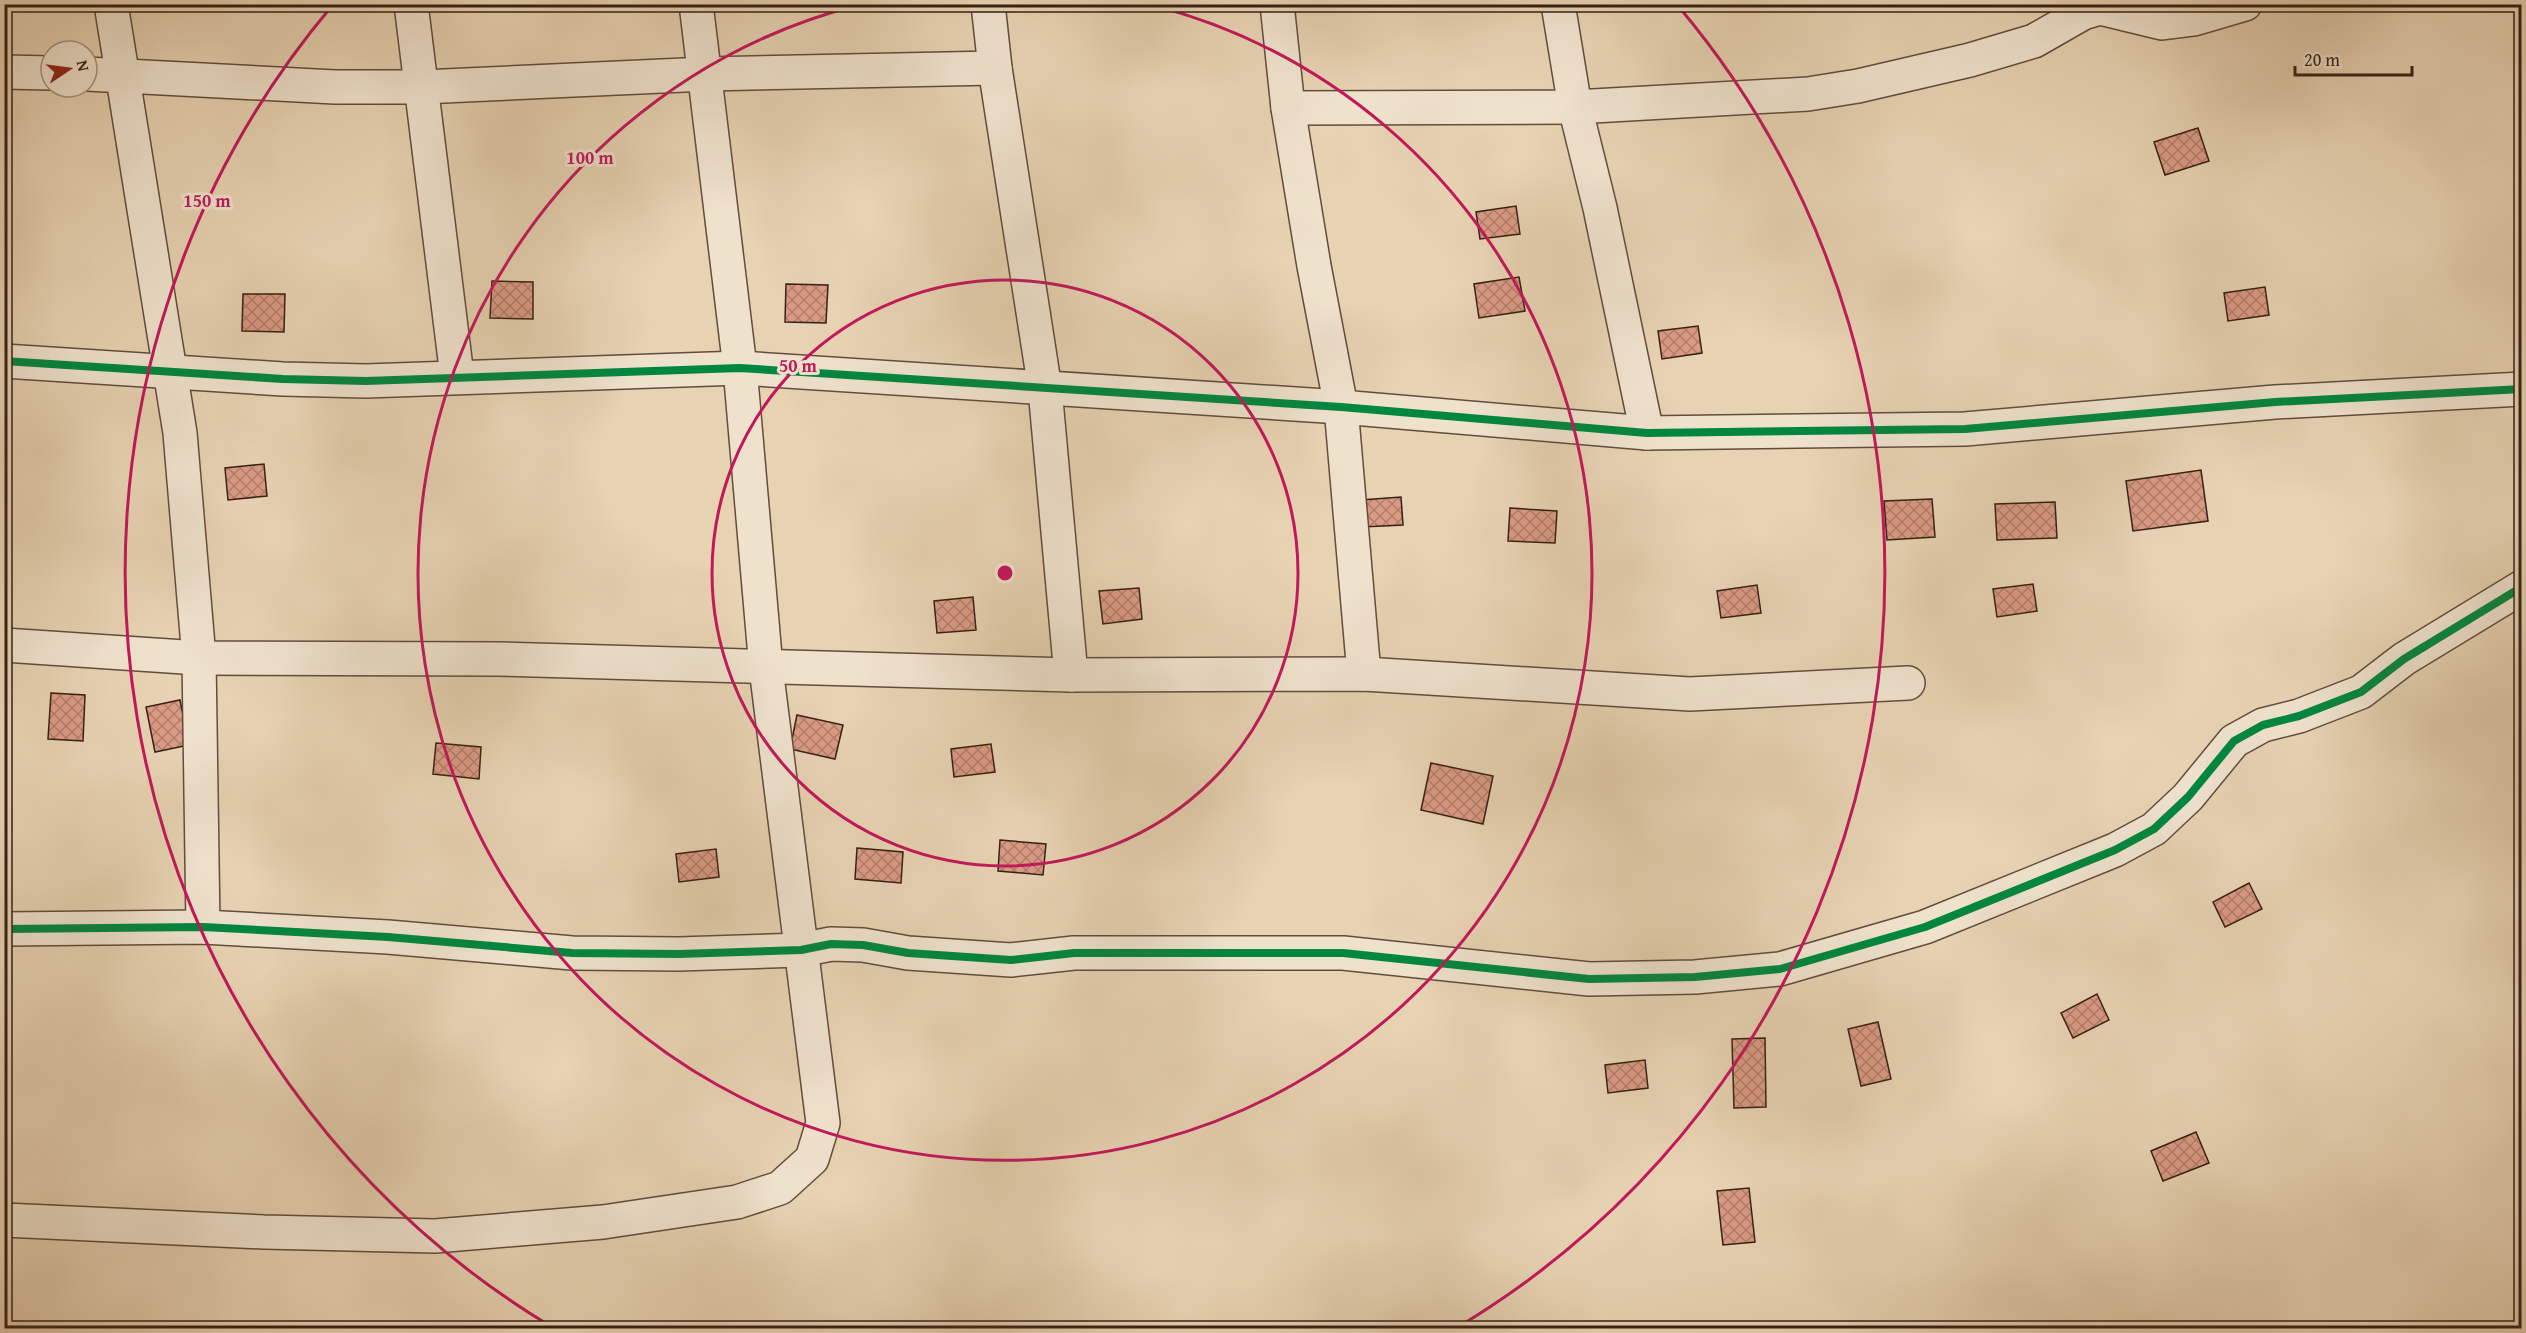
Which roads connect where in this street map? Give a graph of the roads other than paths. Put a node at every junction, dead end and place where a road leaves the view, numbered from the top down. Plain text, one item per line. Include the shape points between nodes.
1 (111, 4) edge
2 (411, 4) edge
3 (696, 4) edge
4 (988, 4) edge
5 (1277, 4) edge
6 (1558, 4) edge
7 (2245, 4) edge
8 (995, 68) junction
9 (4, 72) edge
10 (39, 73) edge
11 (99, 74) edge
12 (706, 74) junction
13 (122, 75) junction
14 (422, 87) junction
15 (1575, 107) junction
16 (1288, 108) junction
17 (4, 361) edge
18 (740, 368) junction
19 (170, 372) junction
20 (457, 376) junction
21 (2522, 388) edge
22 (1046, 389) junction
23 (1341, 407) junction
24 (1647, 433) junction
25 (2522, 586) edge
26 (4, 645) edge
27 (199, 658) junction
28 (766, 668) junction
29 (1364, 674) junction
30 (1071, 675) junction
31 (1908, 682) dead end
32 (203, 927) junction
33 (4, 929) edge
34 (801, 950) junction
35 (4, 1220) edge

1 - 13 street
2 - 14 street
3 - 12 street
4 - 8 street
5 - 16 street
6 - 15 street
7 - 15 street via 2194,19 2162,22 2100,8 2083,13 2034,41 1922,72 1818,92
8 - 12 street
8 - 22 street
9 - 10 street
11 - 13 street
12 - 14 street
12 - 18 street
13 - 14 street via 334,87
13 - 19 street
14 - 20 street
15 - 16 street
15 - 24 street
16 - 23 street
17 - 19 street
18 - 20 street
18 - 22 street
18 - 28 street
19 - 20 street via 354,380
19 - 27 street via 180,433
21 - 24 street via 2275,402 1965,429
22 - 23 street
22 - 30 street
23 - 24 street
23 - 29 street
25 - 34 street via 2404,659 2361,692 2263,725 2234,741 2163,821 2125,844 1925,927 1780,969 1695,977 1589,979 1343,953 1074,952 1011,960 908,953 863,945 831,944
26 - 27 street
27 - 28 street via 498,659
27 - 32 street
28 - 30 street
28 - 34 street
29 - 30 street
29 - 31 street via 1690,694
32 - 33 street
32 - 34 street via 388,937 572,953
34 - 35 street via 823,1123 812,1159 780,1188 737,1202 603,1222 435,1236

